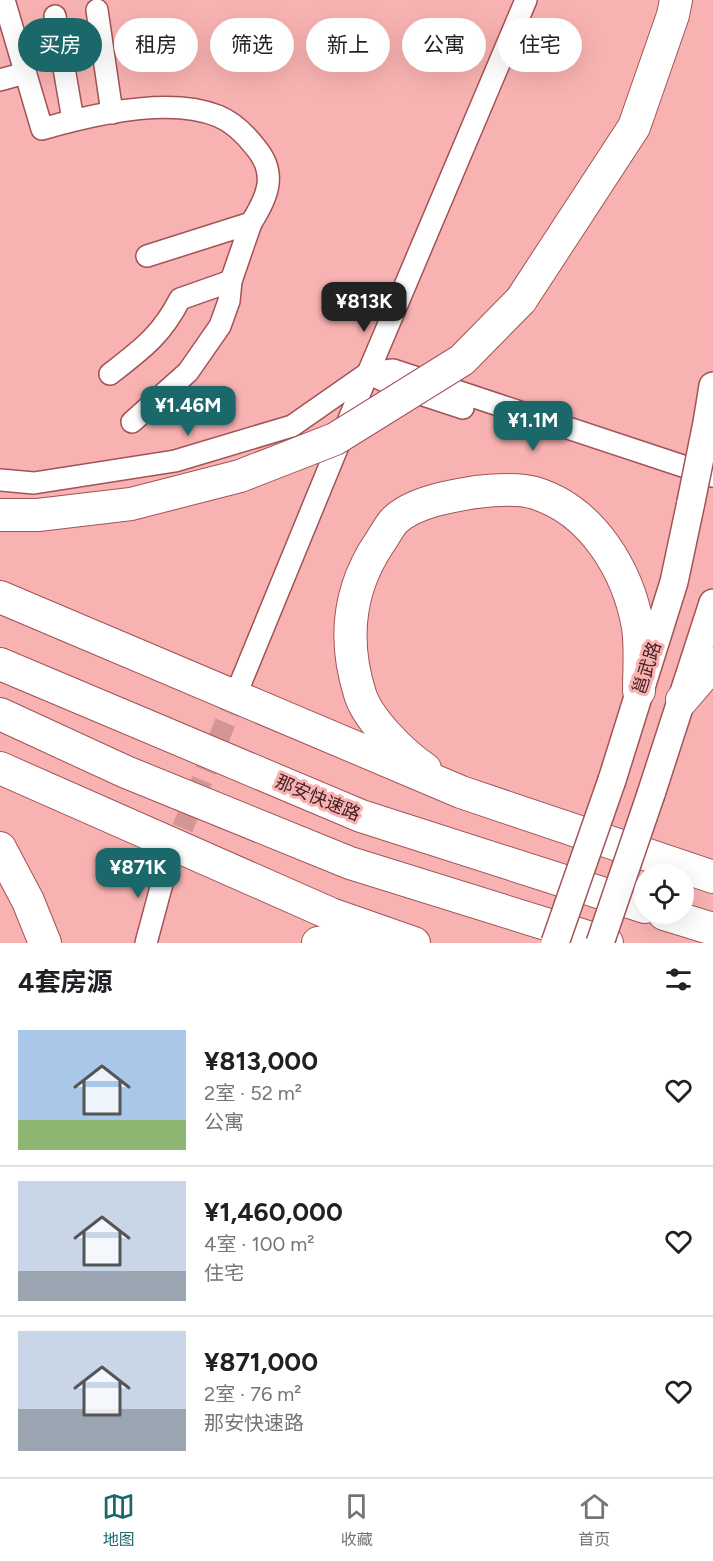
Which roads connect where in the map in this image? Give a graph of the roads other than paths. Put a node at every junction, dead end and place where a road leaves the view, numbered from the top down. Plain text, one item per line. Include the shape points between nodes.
1 (4, 0) edge
2 (526, 0) edge
3 (676, 0) edge
4 (97, 10) dead end
5 (55, 16) dead end
6 (25, 73) junction
7 (0, 80) edge
8 (112, 113) junction
9 (73, 120) junction
10 (251, 223) junction
11 (147, 256) dead end
12 (231, 281) junction
13 (368, 373) junction
14 (110, 374) dead end
15 (713, 386) edge
16 (132, 422) dead end
17 (713, 476) edge
18 (0, 480) edge
19 (702, 496) edge
20 (0, 515) edge
21 (0, 597) edge
22 (713, 603) edge
23 (0, 664) edge
24 (713, 664) edge
25 (241, 682) tunnel mouth
26 (639, 691) junction
27 (682, 700) junction
28 (0, 714) edge
29 (0, 768) edge
30 (461, 792) junction
31 (0, 848) edge
32 (167, 866) tunnel mouth
33 (713, 877) edge
34 (634, 904) edge
35 (694, 923) edge
36 (713, 929) edge
37 (45, 943) edge
38 (147, 943) edge
39 (318, 943) edge
40 (373, 943) edge
41 (414, 943) edge
42 (555, 943) edge
43 (600, 943) edge
44 (607, 943) edge

1 - 6 street
2 - 13 street
3 - 20 highway, bridge via 634,127 521,300 462,360 335,439 240,476 131,504 38,515
4 - 8 street
5 - 9 street
6 - 7 street
6 - 9 street via 42,129
8 - 9 street
8 - 10 street via 181,108 218,116 244,133 260,153 268,176 267,198
10 - 11 street
10 - 12 street
12 - 14 street via 180,299 166,325 146,347
12 - 16 street via 226,310 206,348 188,372
13 - 17 street via 393,370
13 - 18 street via 292,426 175,461 34,483
13 - 19 street
13 - 25 street
15 - 19 main road, 邕武路, bridge
19 - 26 main road, 邕武路
21 - 30 highway
22 - 27 main road
23 - 34 highway, 那安快速路 via 362,816
24 - 27 highway
26 - 30 highway via 638,628 624,582 604,542 570,511 534,493 487,491 438,497 396,519 368,560 351,605 351,654 360,696 385,734
26 - 42 main road, 邕武路, bridge
27 - 43 main road, bridge
28 - 44 highway via 126,772 350,863
29 - 41 highway via 331,914
30 - 33 highway
31 - 37 highway
32 - 38 street
35 - 36 highway
39 - 40 highway

